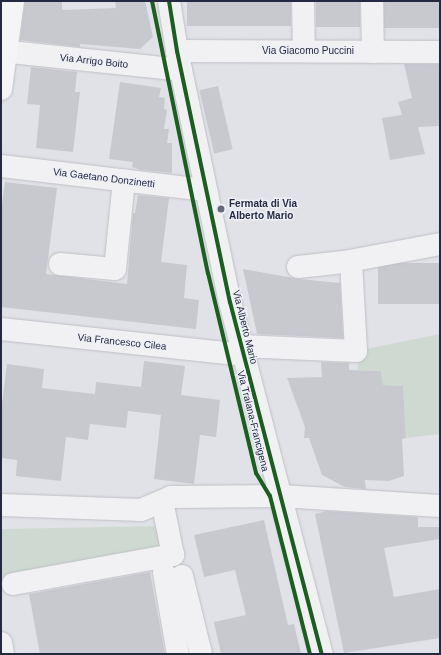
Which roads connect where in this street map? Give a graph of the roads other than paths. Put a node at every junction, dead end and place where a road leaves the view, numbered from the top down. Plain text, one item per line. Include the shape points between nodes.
1 (13, 1) edge
2 (169, 1) edge
3 (303, 1) edge
4 (372, 1) edge
5 (4, 51) edge
6 (304, 51) junction
7 (373, 52) junction
8 (440, 52) edge
9 (179, 60) junction
10 (1, 89) edge
11 (1, 166) edge
12 (124, 180) junction
13 (206, 190) junction
14 (440, 244) edge
15 (351, 261) junction
16 (60, 264) dead end
17 (298, 267) dead end
18 (1, 329) edge
19 (243, 350) junction
20 (281, 496) junction
21 (162, 501) junction
22 (1, 505) edge
23 (440, 506) edge
24 (13, 584) dead end
25 (1, 643) edge
26 (3, 654) edge
27 (178, 654) edge
28 (201, 654) edge
29 (322, 654) edge

1 - 5 main road
2 - 9 street, Via Alberto Mario
3 - 6 street
4 - 7 street
5 - 9 street, Via Arrigo Boito
5 - 10 main road
6 - 7 street, Via Giacomo Puccini
6 - 9 street, Via Giacomo Puccini
7 - 8 street, Via Giacomo Puccini
9 - 13 street, Via Alberto Mario
11 - 12 street, Via Gaetano Donzinetti
12 - 13 street, Via Gaetano Donzinetti
12 - 16 street via 115,269
13 - 19 street, Via Alberto Mario
14 - 15 street
15 - 17 street
15 - 19 street, Via Francesco Cilea via 356,351
18 - 19 street, Via Francesco Cilea
19 - 20 street, Via Alberto Mario
20 - 21 street via 171,497
20 - 23 street
20 - 29 street, Via Alberto Mario
21 - 22 street via 141,510
21 - 24 street via 172,555
25 - 26 street
27 - 28 street via 173,574

